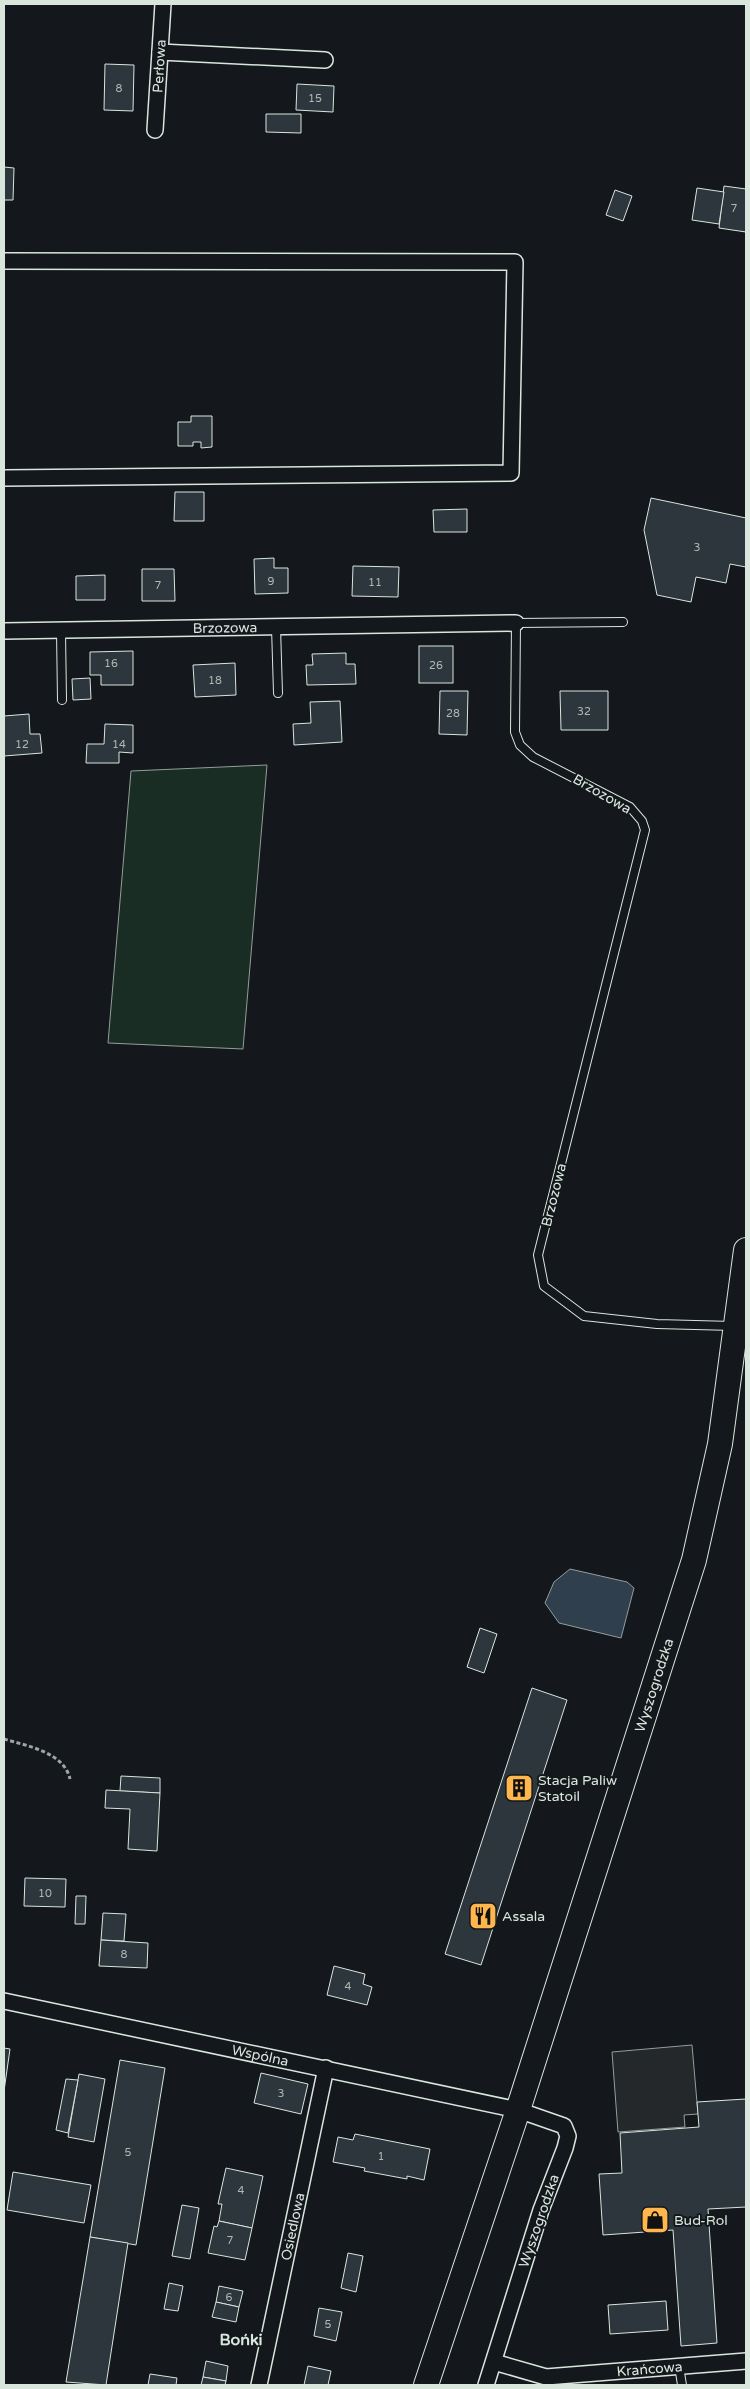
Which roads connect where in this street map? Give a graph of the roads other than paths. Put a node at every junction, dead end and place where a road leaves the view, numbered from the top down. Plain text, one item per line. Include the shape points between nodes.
1 (163, 4) edge
2 (160, 52) junction
3 (325, 60) dead end
4 (155, 130) dead end
5 (4, 261) edge
6 (4, 478) edge
7 (623, 622) dead end
8 (516, 623) junction
9 (276, 627) junction
10 (4, 631) edge
11 (61, 631) junction
12 (278, 693) dead end
13 (62, 700) dead end
14 (746, 1250) edge
15 (738, 1326) junction
16 (4, 2001) edge
17 (326, 2068) junction
18 (518, 2110) junction
19 (746, 2361) edge
20 (494, 2362) junction
21 (680, 2366) junction
22 (259, 2385) edge
23 (426, 2385) edge
24 (486, 2385) edge
25 (682, 2385) edge

1 - 2 street, Perłowa
2 - 3 street
2 - 4 street, Perłowa
5 - 6 street via 515,262 512,473
7 - 8 lane
8 - 9 street, Brzozowa
8 - 15 lane, Brzozowa via 515,732 520,746 533,757 630,807 645,830 538,1255 544,1286 584,1316 657,1324
9 - 11 street, Brzozowa
9 - 12 lane
10 - 11 street, Brzozowa
11 - 13 lane
14 - 15 main road, Wyszogrodzka
15 - 18 main road, Wyszogrodzka via 720,1444 694,1560
16 - 17 street, Wspólna
17 - 18 street, Wspólna
17 - 22 street, Osiedlowa
18 - 20 street, Wyszogrodzka via 564,2126 568,2136 541,2210
18 - 23 main road, Wyszogrodzka
19 - 21 street, Krańcowa
20 - 21 street, Krańcowa via 546,2377
20 - 24 street, Wyszogrodzka
21 - 25 lane

